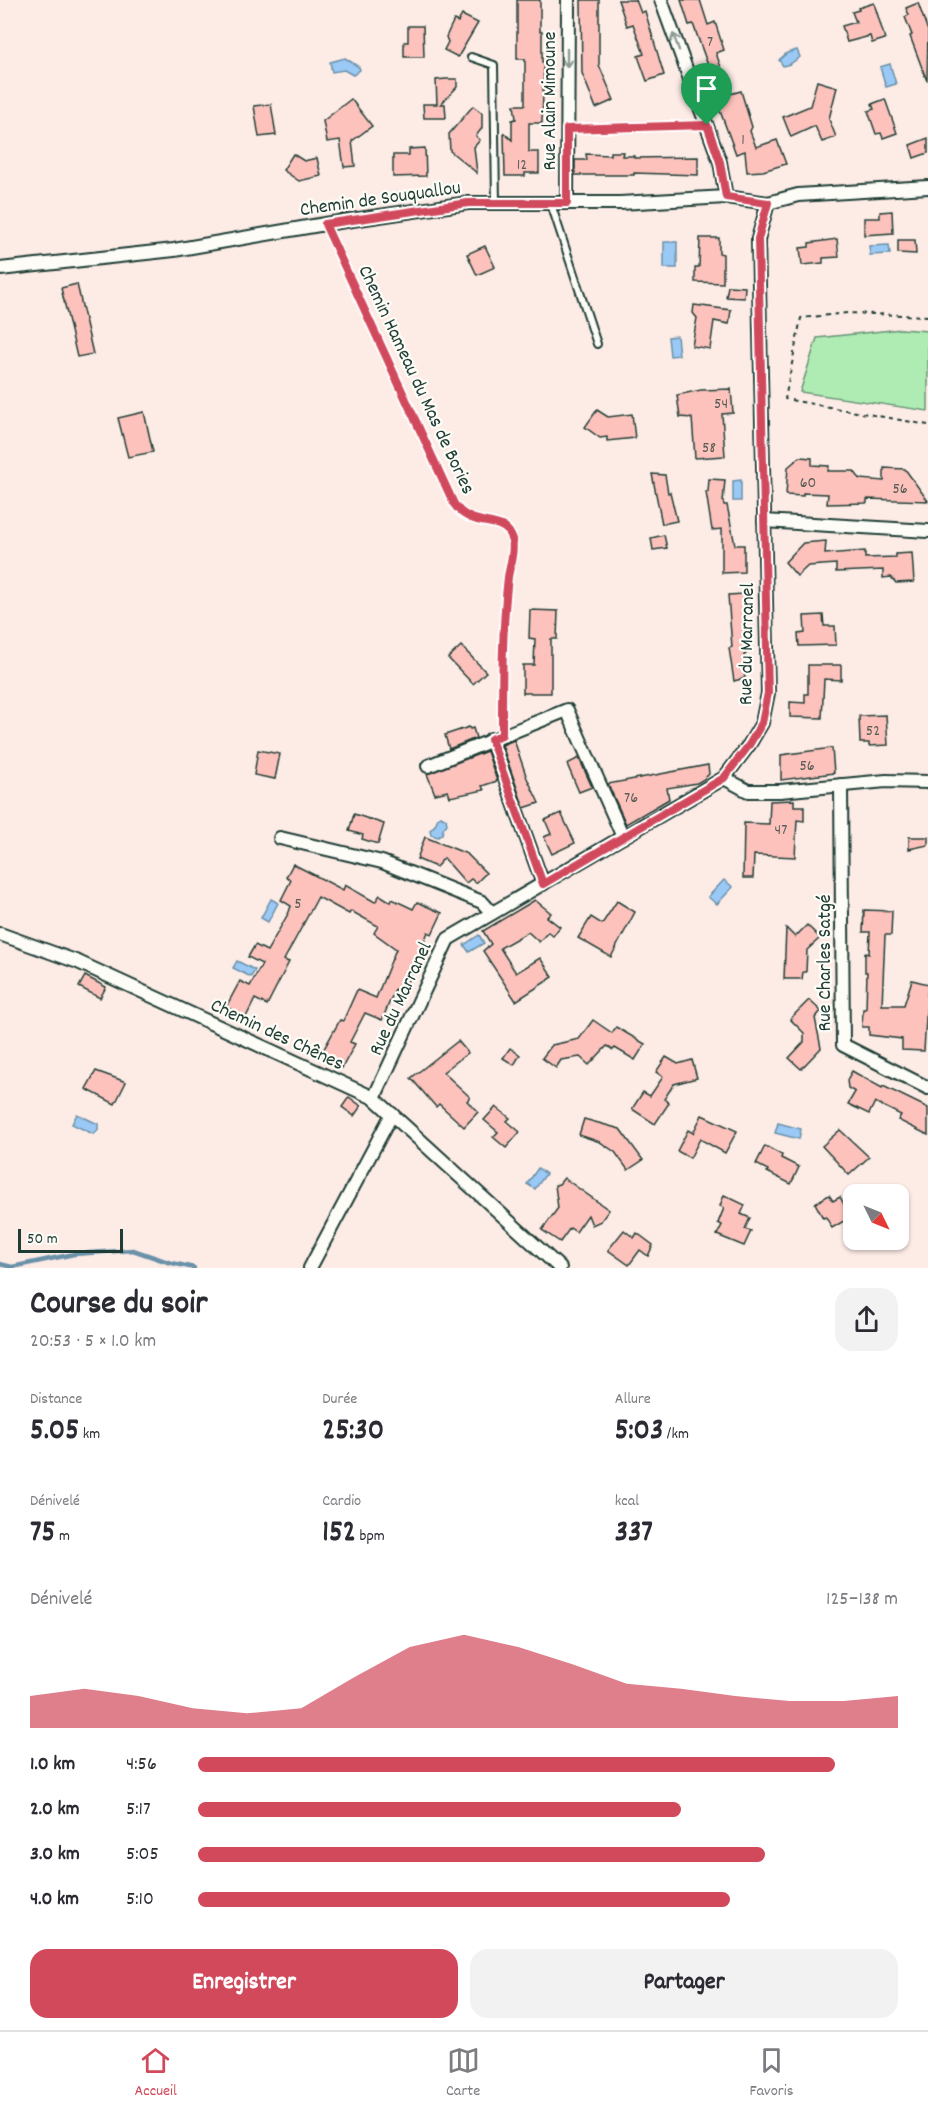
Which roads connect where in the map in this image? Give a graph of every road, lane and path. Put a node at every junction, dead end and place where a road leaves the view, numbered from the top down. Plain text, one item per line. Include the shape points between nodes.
1 (568, 0) edge
2 (661, 0) edge
3 (471, 57) dead end
4 (707, 125) junction
5 (567, 129) junction
6 (928, 187) edge
7 (726, 197) junction
8 (496, 203) junction
9 (550, 203) junction
10 (567, 203) junction
11 (768, 203) junction
12 (325, 224) junction
13 (0, 269) edge
14 (928, 316) edge
15 (597, 344) dead end
16 (928, 425) edge
17 (764, 521) junction
18 (928, 531) edge
19 (497, 737) junction
20 (428, 766) dead end
21 (724, 778) junction
22 (928, 782) edge
23 (841, 785) junction
24 (623, 837) junction
25 (280, 838) dead end
26 (543, 884) junction
27 (492, 913) junction
28 (0, 934) edge
29 (928, 1088) edge
30 (374, 1098) junction
31 (392, 1114) junction
32 (310, 1268) edge
33 (560, 1268) edge

1 -> 5 street, Rue Alain Mimoune
4 -> 2 street
3 - 8 lane via 494,65
4 - 5 path
4 - 7 street via 720,162
5 - 10 street, Rue Alain Mimoune
6 - 11 street via 798,195
7 - 10 street, Chemin de Souquallou
7 - 11 street, Chemin de Souquallou
8 - 9 street, Chemin de Souquallou
8 - 12 street, Chemin de Souquallou via 468,203
9 - 10 street, Chemin de Souquallou
9 - 15 lane
11 - 17 street, Rue du Marranel via 758,239
12 - 13 street, Chemin de Souquallou via 174,250
12 - 19 path, Chemin Hameau du Mas de Bories via 454,504 471,519 500,525 513,542
14 - 16 path via 847,313 801,318 785,399
17 - 18 street
17 - 21 street, Rue du Marranel via 768,693 762,723
19 - 20 street
19 - 24 street via 567,710
19 - 26 street
21 - 23 street via 748,791
21 - 24 street, Rue du Marranel
22 - 23 street
23 - 29 street, Rue Charles Satgé via 843,1045
24 - 26 street, Rue du Marranel
25 - 27 street via 382,862 483,902
26 - 27 street, Rue du Marranel
27 - 30 street, Rue du Marranel via 448,939
28 - 30 street, Chemin des Chênes via 78,962
30 - 31 street, Chemin des Chênes
31 - 32 street
31 - 33 street, Chemin des Chênes

